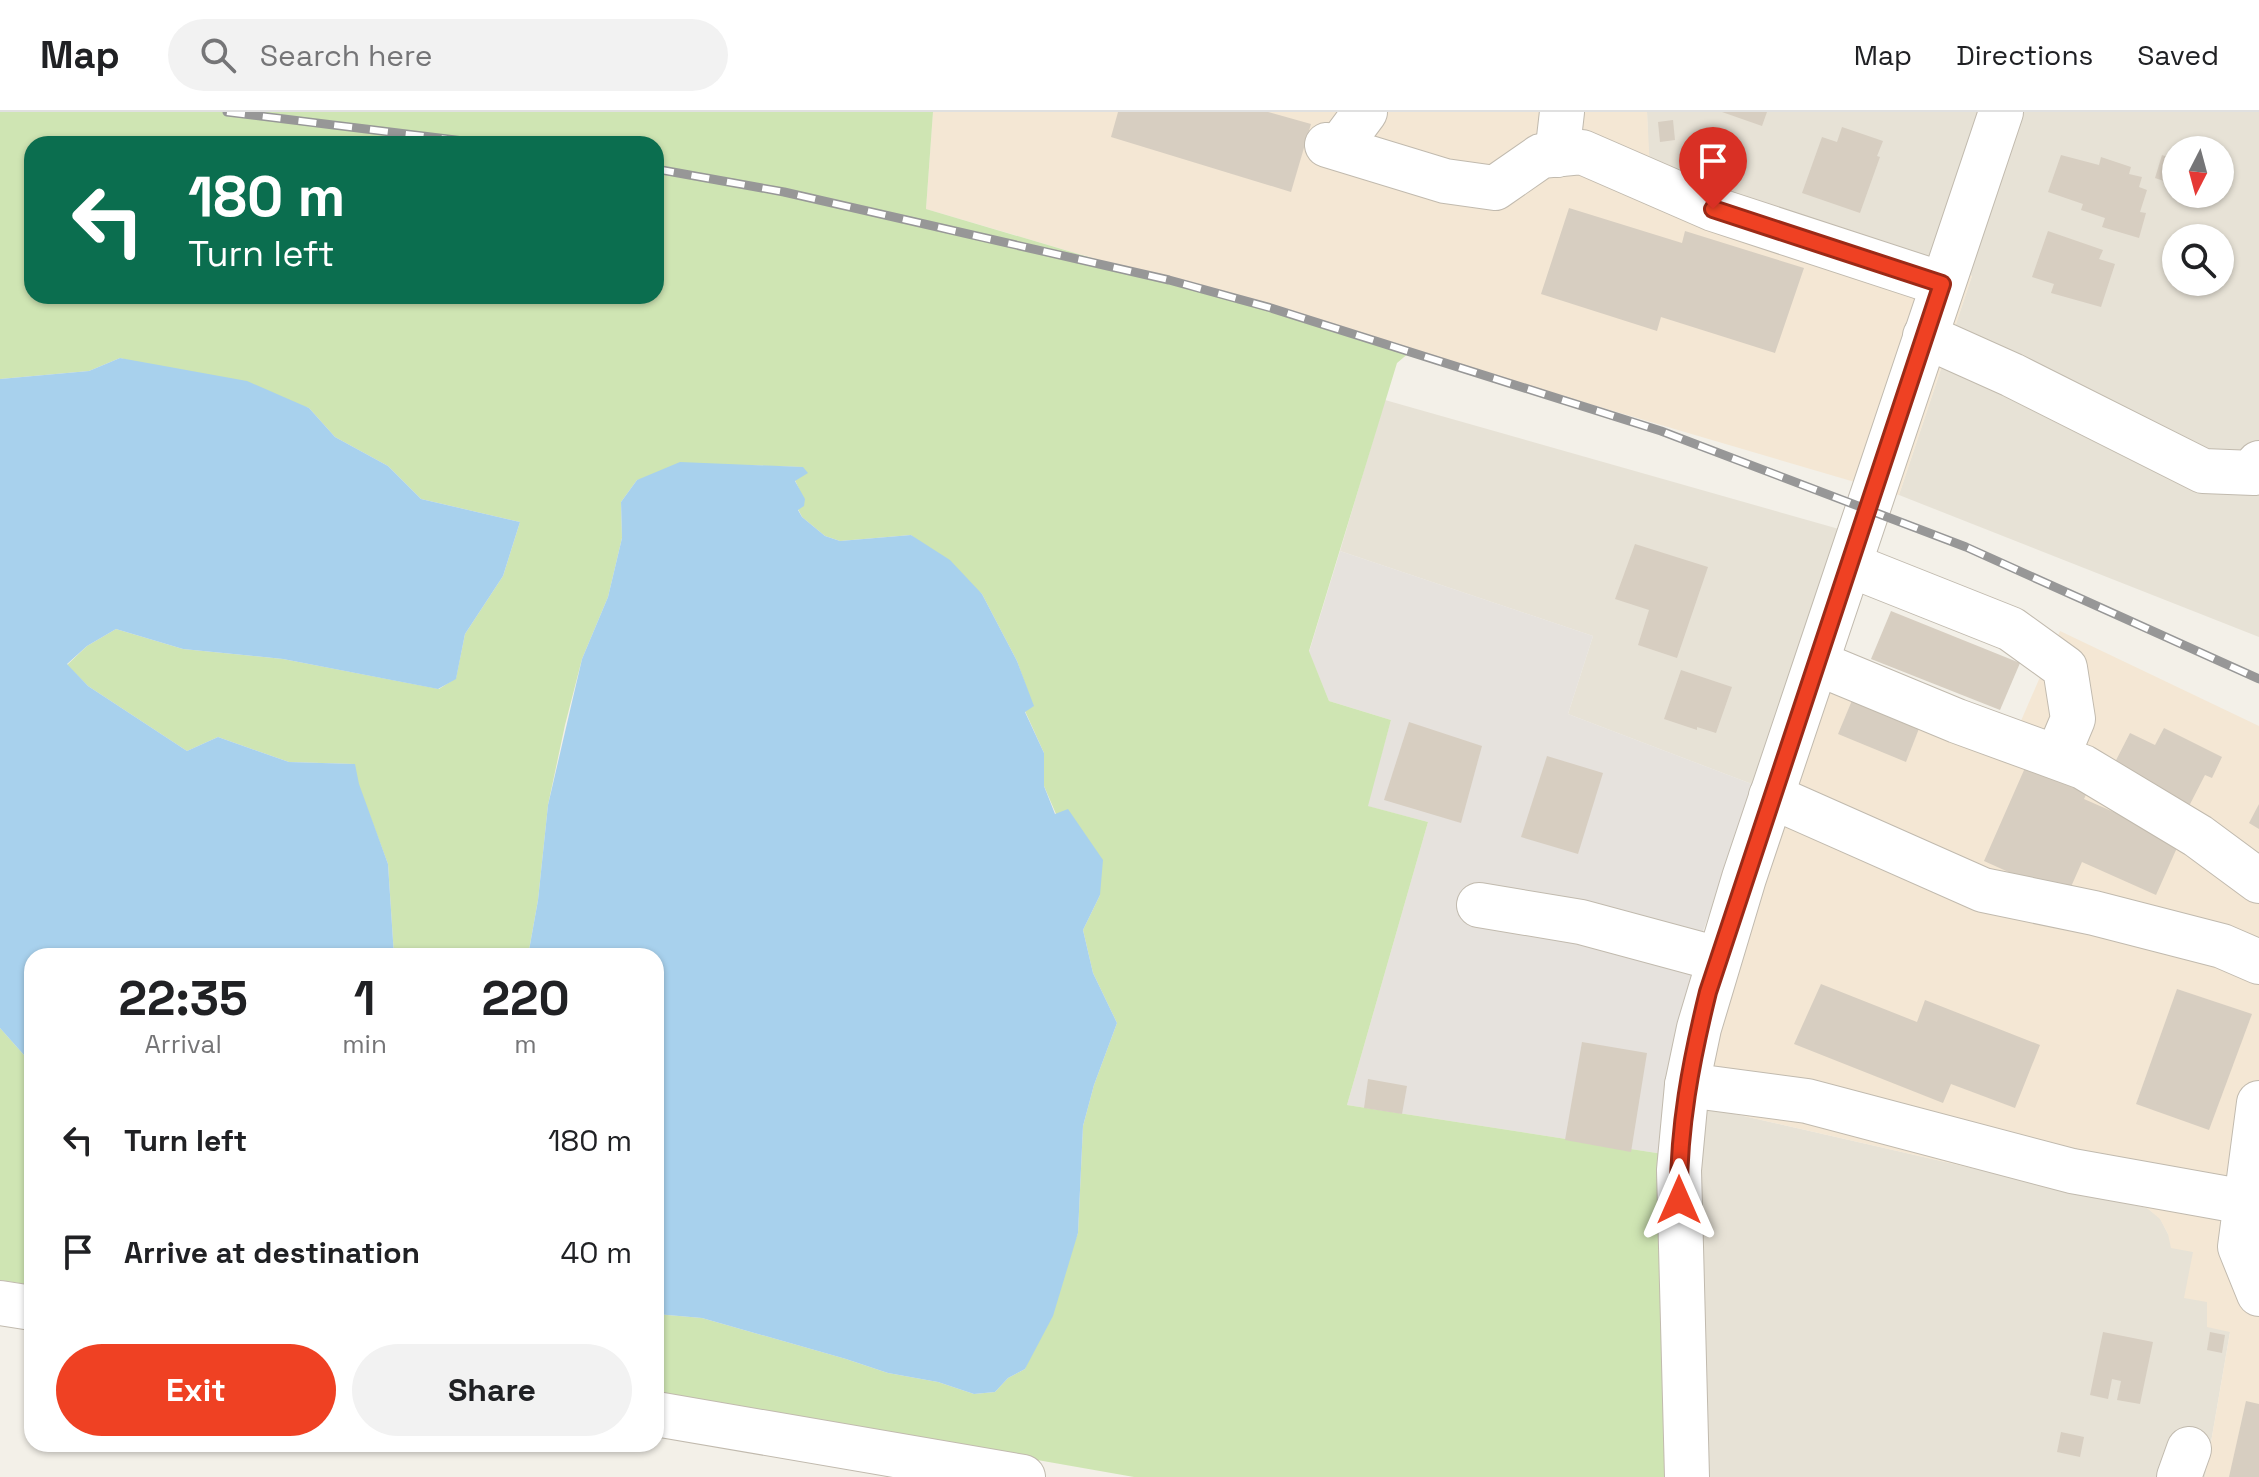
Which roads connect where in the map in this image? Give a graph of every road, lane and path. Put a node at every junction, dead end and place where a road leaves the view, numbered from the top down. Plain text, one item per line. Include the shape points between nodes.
1 (1365, 112) edge
2 (1562, 112) edge
3 (2001, 112) edge
4 (1557, 155) junction
5 (1942, 284) junction
6 (1925, 336) junction
7 (2257, 471) edge
8 (1850, 565) junction
9 (1817, 663) junction
10 (2057, 757) junction
11 (1771, 796) junction
12 (2259, 881) edge
13 (1479, 905) dead end
14 (1718, 959) junction
15 (2259, 962) edge
16 (1687, 1085) junction
17 (2259, 1103) edge
18 (2245, 1202) junction
19 (2259, 1294) edge
20 (0, 1303) edge
21 (24, 1307) edge
22 (664, 1415) edge
23 (1023, 1477) edge
24 (1687, 1477) edge

1 - 4 street via 1333,146 1445,181 1495,188 1541,156
2 - 4 street
3 - 5 street
4 - 5 street via 1582,152 1713,209
5 - 6 street
6 - 7 street via 2203,471
6 - 8 street
8 - 9 street
8 - 10 street via 2011,629 2065,668 2073,719
9 - 10 street
9 - 11 street
10 - 12 street via 2198,836
11 - 14 street
11 - 15 street via 1983,890 2208,942
13 - 14 street via 1581,922
14 - 16 street
16 - 18 street via 1807,1101 2072,1171
16 - 24 street via 1679,1170
17 - 18 street
18 - 19 street via 2240,1247
20 - 21 street
22 - 23 street

